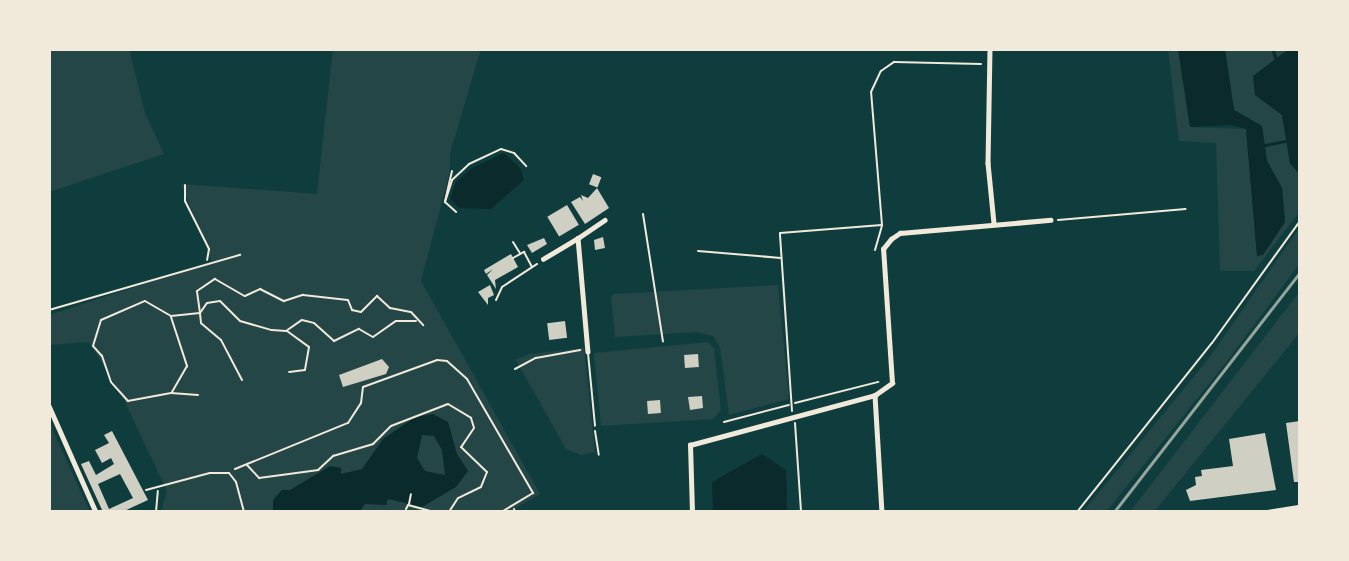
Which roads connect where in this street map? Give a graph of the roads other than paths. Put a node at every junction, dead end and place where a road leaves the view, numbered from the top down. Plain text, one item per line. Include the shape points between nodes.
1 (990, 49) edge
2 (605, 220) dead end
3 (1050, 220) road end
4 (994, 223) junction
5 (578, 237) junction
6 (543, 259) road end
7 (589, 350) joint
8 (875, 395) junction
9 (49, 407) edge
10 (595, 426) road end
11 (146, 490) dead end
12 (158, 490) junction
13 (1300, 507) edge
14 (96, 512) edge
15 (156, 512) edge
16 (244, 512) edge
17 (692, 512) edge
18 (882, 512) edge
19 (1267, 512) edge

1 - 4 street via 988,163
2 - 5 street
3 - 4 street
4 - 8 street via 901,233 883,248 894,377 886,391
5 - 6 street
5 - 7 street
7 - 10 lane
8 - 17 street via 690,444
8 - 18 street
9 - 14 street
11 - 12 lane
12 - 15 lane
12 - 16 lane via 210,473 229,473
13 - 19 street

